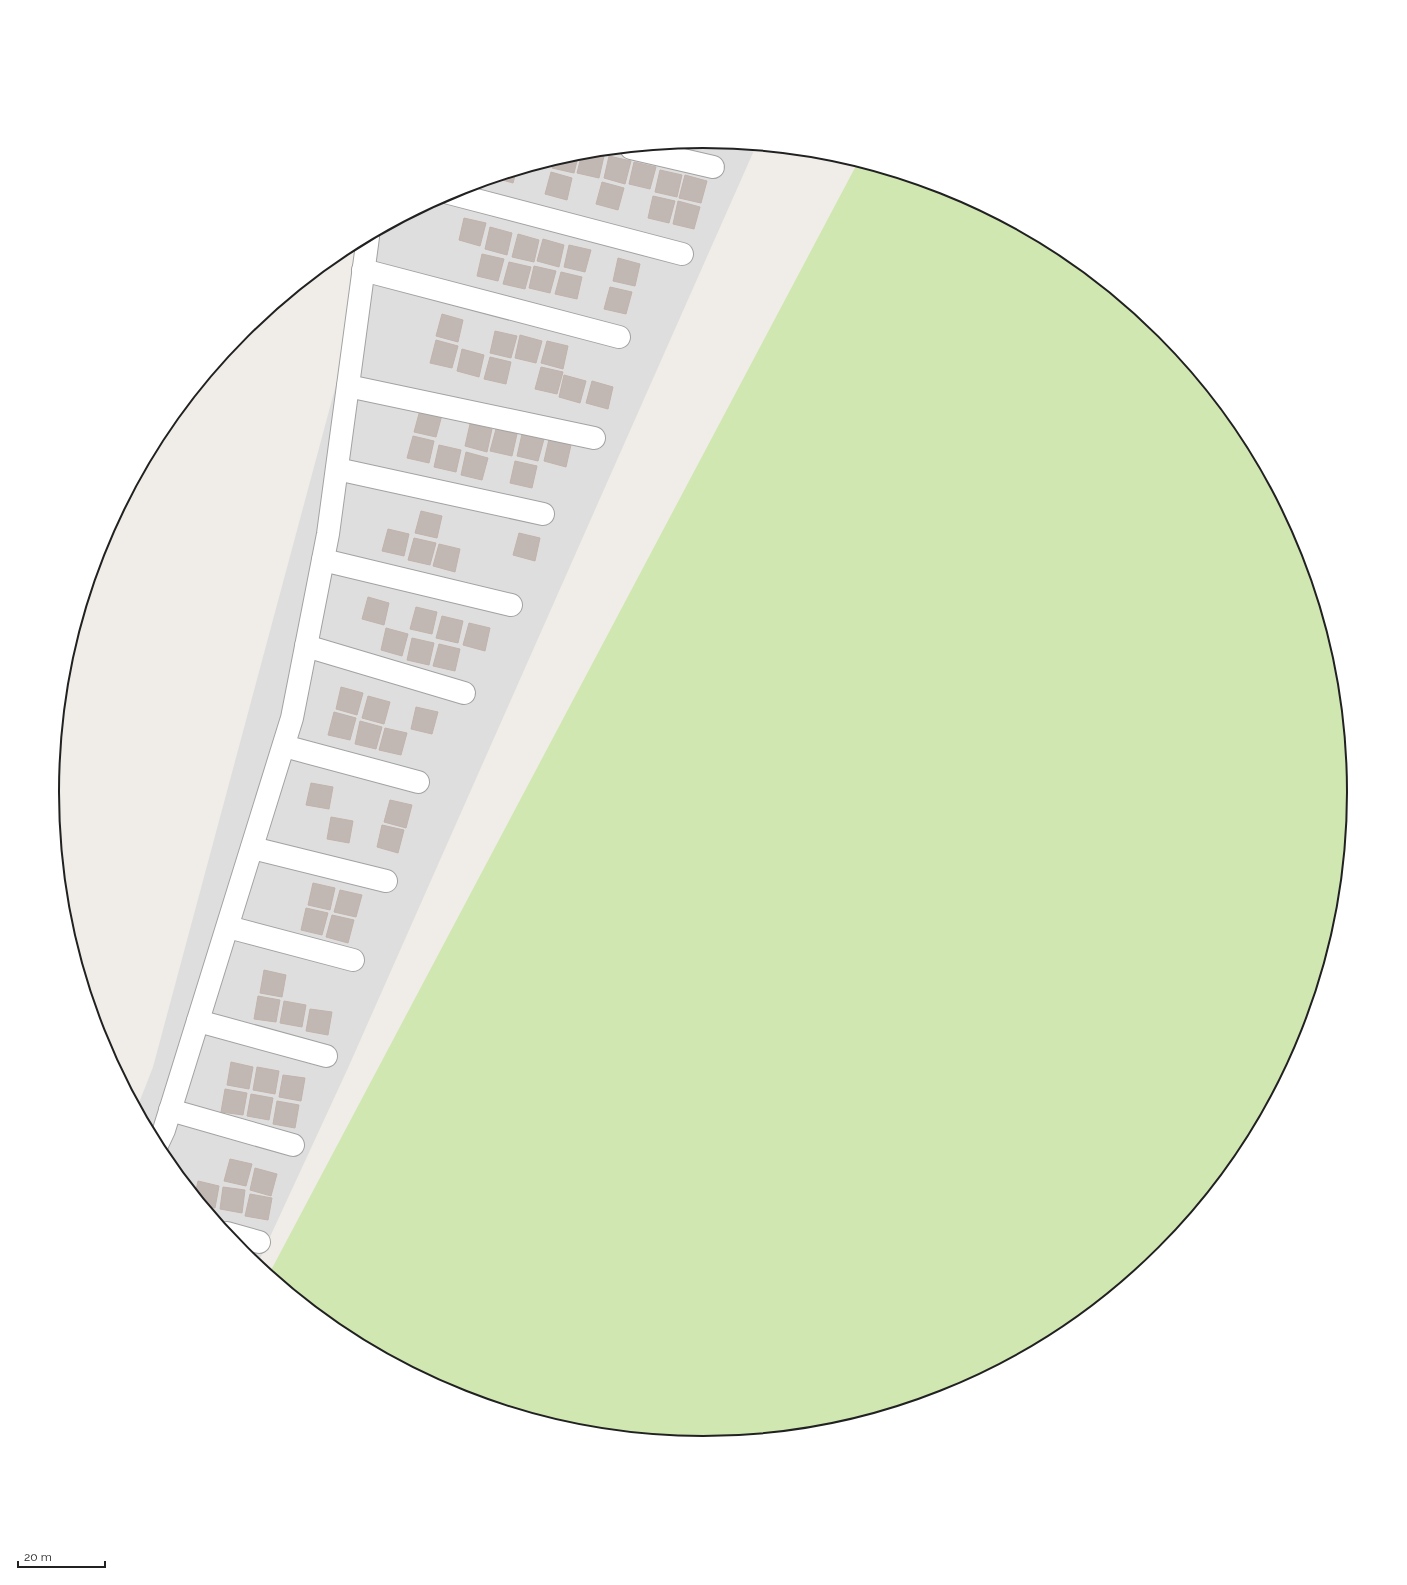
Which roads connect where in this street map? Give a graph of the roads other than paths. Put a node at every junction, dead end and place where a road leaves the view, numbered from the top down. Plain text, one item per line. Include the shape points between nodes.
1 (645, 151) edge
2 (713, 166) dead end
3 (460, 196) edge
4 (367, 243) edge
5 (682, 254) dead end
6 (363, 270) junction
7 (619, 337) dead end
8 (348, 386) junction
9 (594, 438) dead end
10 (337, 469) junction
11 (543, 514) dead end
12 (323, 560) junction
13 (511, 604) dead end
14 (306, 646) junction
15 (464, 693) dead end
16 (284, 746) junction
17 (418, 782) dead end
18 (252, 848) junction
19 (386, 881) dead end
20 (228, 927) junction
21 (353, 960) dead end
22 (198, 1021) junction
23 (326, 1056) dead end
24 (170, 1110) junction
25 (160, 1138) edge
26 (293, 1144) dead end
27 (236, 1236) edge
28 (259, 1242) dead end

1 - 2 street
3 - 5 street
4 - 6 street
6 - 7 street
6 - 8 street
8 - 9 street
8 - 10 street
10 - 11 street
10 - 12 street
12 - 13 street
12 - 14 street
14 - 15 street
14 - 16 street
16 - 17 street
16 - 18 street
18 - 19 street
18 - 20 street
20 - 21 street
20 - 22 street
22 - 23 street
22 - 24 street
24 - 25 street
24 - 26 street
27 - 28 street

